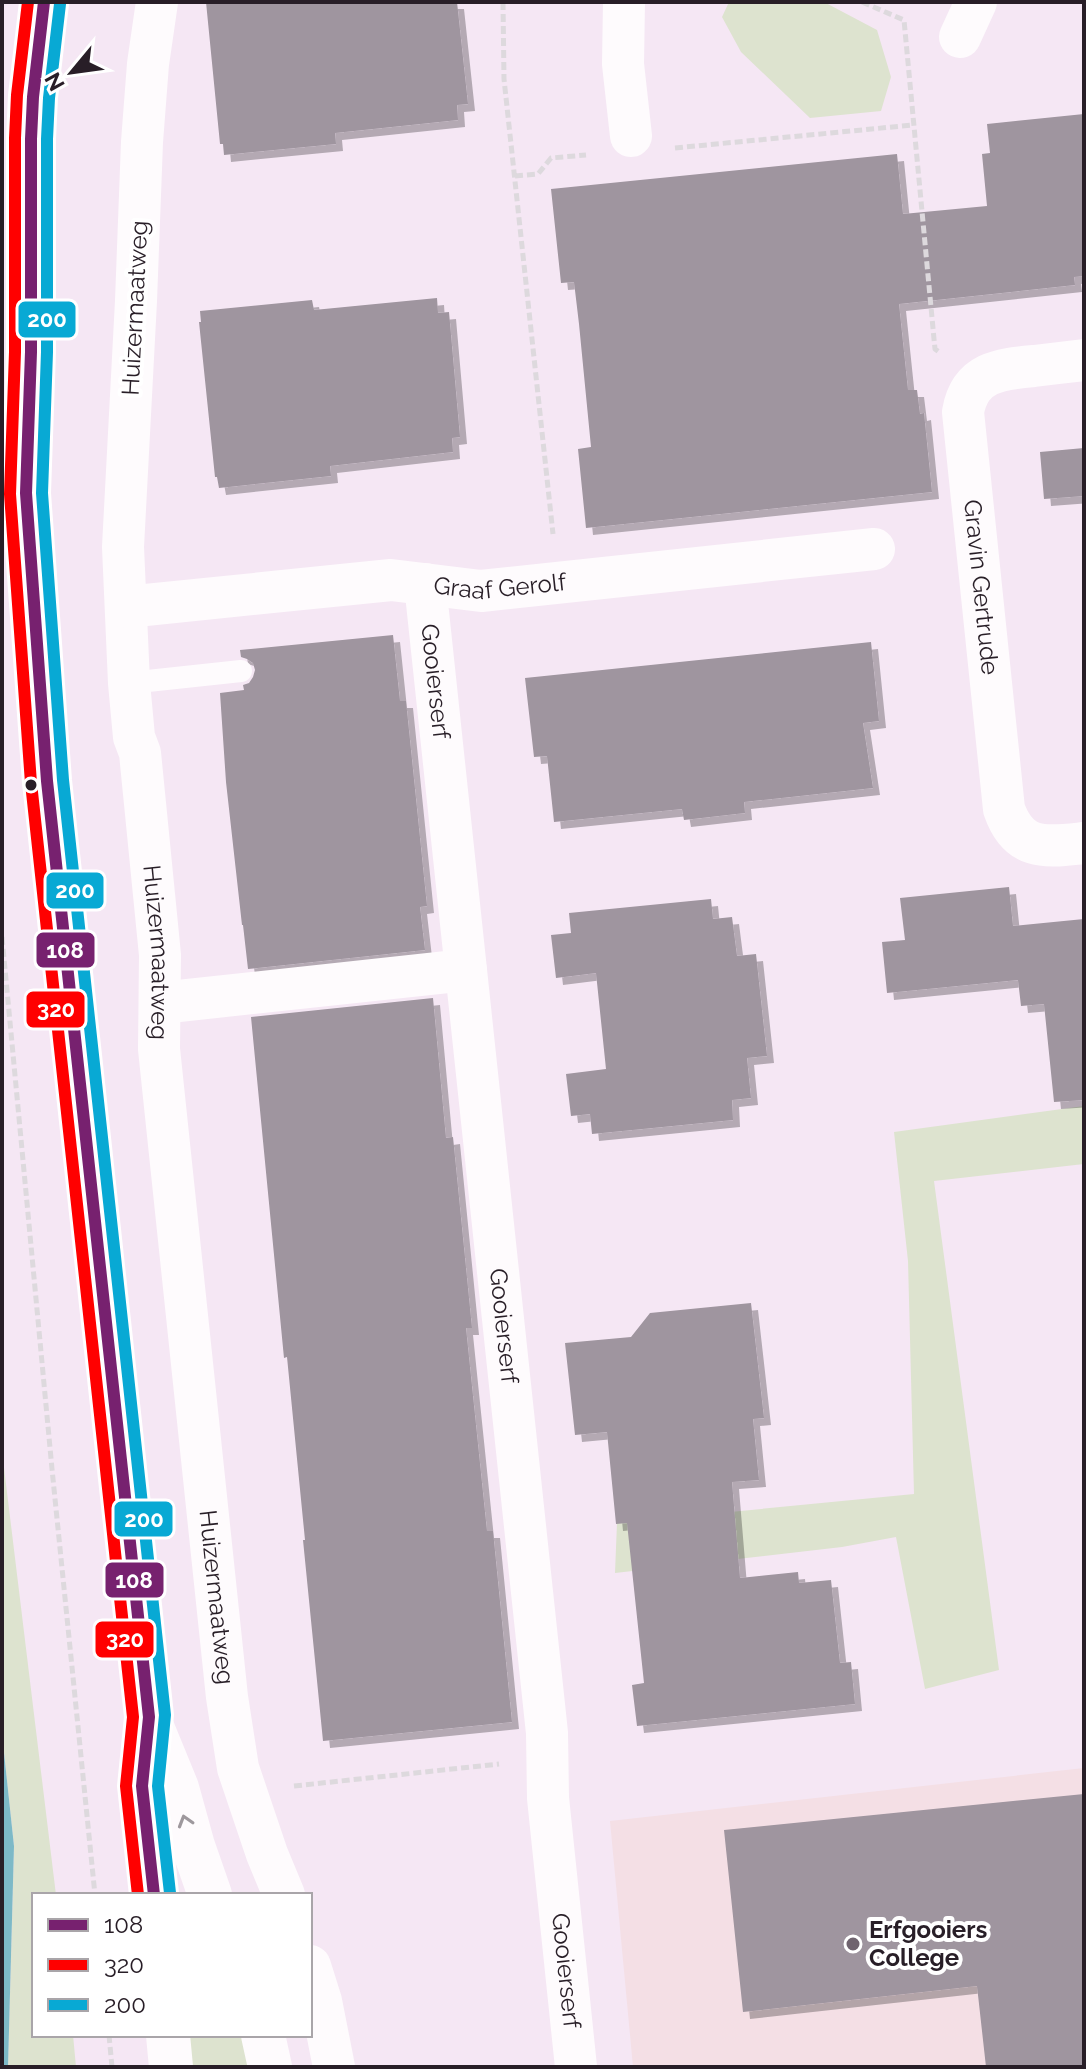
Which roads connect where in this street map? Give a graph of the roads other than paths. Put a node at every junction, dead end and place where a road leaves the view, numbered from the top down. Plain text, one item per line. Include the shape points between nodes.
1 (157, 2) edge
2 (624, 2) edge
3 (29, 30) edge
4 (650, 142) road end
5 (1084, 360) edge
6 (2, 398) edge
7 (26, 493) junction
8 (874, 549) dead end
9 (425, 584) junction
10 (126, 607) junction
11 (241, 671) dead end
12 (129, 683) junction
13 (1084, 843) edge
14 (466, 970) junction
15 (160, 1003) junction
16 (149, 1717) junction
17 (154, 1893) edge
18 (209, 1893) edge
19 (283, 1893) edge
20 (312, 1972) edge
21 (168, 2037) edge
22 (263, 2037) edge
23 (171, 2067) edge
24 (270, 2067) edge
25 (334, 2067) edge
26 (576, 2067) edge

1 - 10 street, Huizermaatweg via 142,142 123,547
2 - 4 street via 623,64
3 - 7 main road via 33,97
5 - 13 street, Gravin Gertrude via 1000,370 984,377 965,402 963,425 1004,809 1028,842
6 - 7 main road
7 - 16 main road via 47,781
8 - 9 street, Graaf Gerolf via 481,591
9 - 10 street, Graaf Gerolf via 391,580
9 - 14 street, Gooierserf
10 - 12 street, Huizermaatweg
11 - 12 lane
12 - 15 street, Huizermaatweg via 157,924
14 - 15 street
14 - 26 street, Gooierserf via 547,1733
15 - 19 street, Huizermaatweg via 159,1049 232,1734 246,1792
16 - 17 main road via 142,1786
18 -> 16 main road
20 - 25 street
21 - 23 main road
22 - 24 main road

